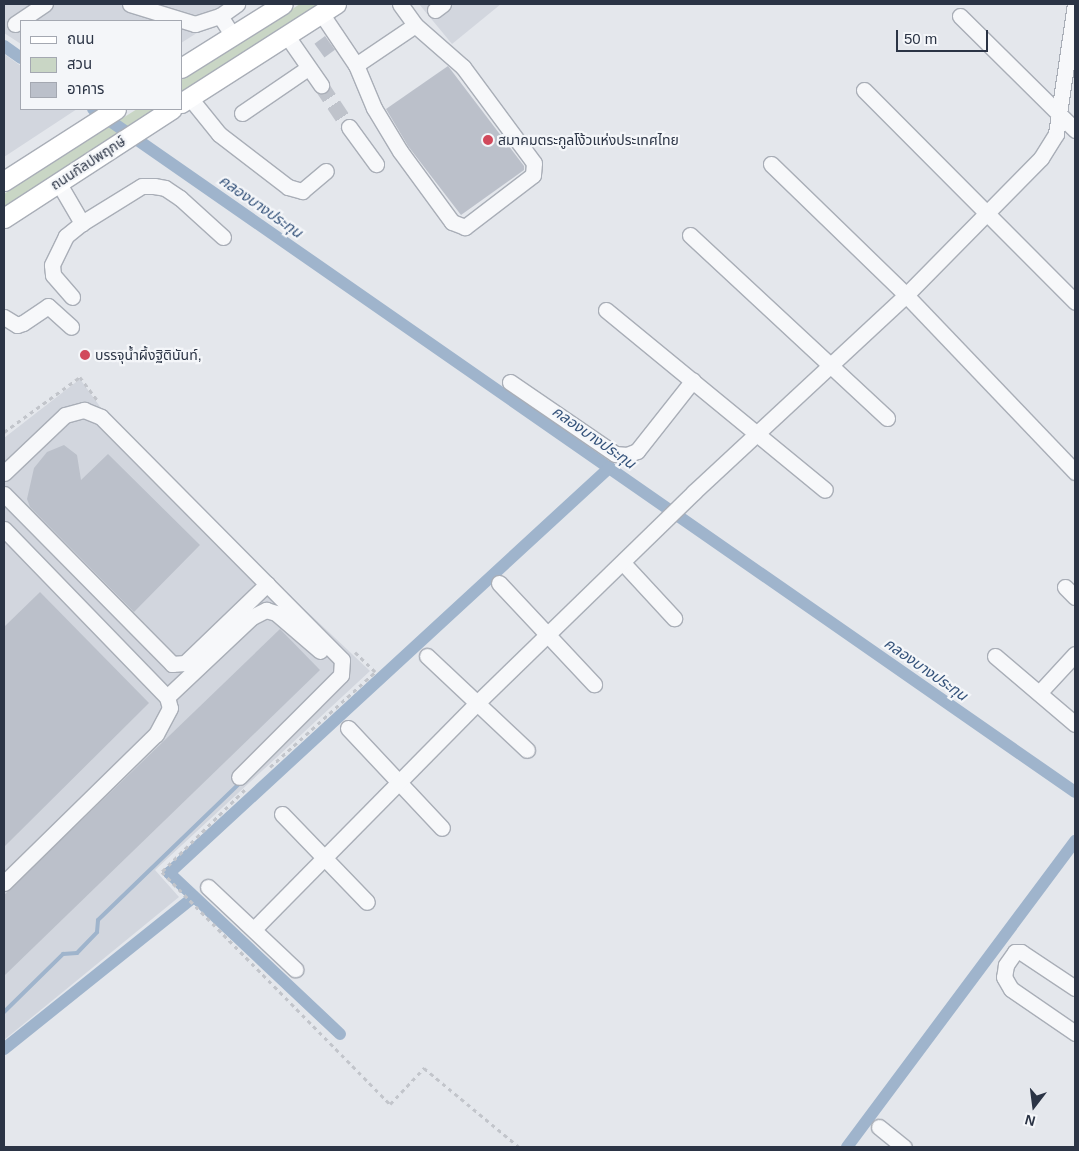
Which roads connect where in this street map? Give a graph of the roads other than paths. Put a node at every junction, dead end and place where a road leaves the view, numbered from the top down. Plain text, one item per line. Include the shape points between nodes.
1 (45, 4) edge
2 (130, 4) edge
3 (237, 4) edge
4 (283, 4) edge
5 (400, 4) edge
6 (1075, 4) edge
7 (328, 8) edge
8 (220, 16) junction
9 (960, 16) dead end
10 (21, 20) edge
11 (20, 21) edge
12 (15, 24) dead end
13 (415, 25) junction
14 (233, 36) junction
15 (287, 36) junction
16 (1071, 50) edge
17 (356, 65) junction
18 (182, 67) edge
19 (308, 68) junction
20 (321, 85) tunnel mouth
21 (864, 90) dead end
22 (186, 100) edge
23 (114, 110) edge
24 (170, 110) edge
25 (242, 113) dead end
26 (1060, 113) junction
27 (349, 127) tunnel mouth
28 (1075, 130) edge
29 (376, 164) dead end
30 (771, 164) dead end
31 (326, 171) dead end
32 (6, 175) edge
33 (58, 182) junction
34 (988, 213) junction
35 (4, 218) edge
36 (82, 223) junction
37 (690, 235) dead end
38 (223, 237) dead end
39 (906, 295) junction
40 (72, 297) dead end
41 (1075, 302) edge
42 (606, 310) dead end
43 (4, 317) edge
44 (71, 327) dead end
45 (831, 366) junction
46 (693, 380) junction
47 (510, 382) dead end
48 (887, 418) dead end
49 (758, 434) junction
50 (1075, 472) edge
51 (4, 473) edge
52 (825, 490) dead end
53 (4, 494) edge
54 (4, 529) edge
55 (624, 564) junction
56 (499, 583) dead end
57 (267, 584) junction
58 (674, 618) dead end
59 (548, 634) junction
60 (321, 652) dead end
61 (1075, 654) edge
62 (428, 656) dead end
63 (995, 656) dead end
64 (594, 684) dead end
65 (1039, 693) junction
66 (167, 697) junction
67 (476, 704) junction
68 (1075, 724) edge
69 (348, 728) dead end
70 (527, 750) dead end
71 (239, 777) dead end
72 (399, 782) junction
73 (282, 814) dead end
74 (442, 828) dead end
75 (325, 857) junction
76 (4, 884) edge
77 (208, 887) dead end
78 (367, 902) dead end
79 (254, 929) junction
80 (295, 969) dead end
81 (1075, 988) edge
82 (1075, 1034) edge
83 (879, 1127) dead end
84 (904, 1147) edge

1 - 10 street
2 - 8 street via 195,24
3 - 8 street
4 - 14 main road
5 - 13 street
6 - 16 street
7 - 15 main road
7 - 17 street
8 - 14 street
9 - 26 street
11 - 12 street
13 - 17 street
13 - 17 street via 463,67 534,163 533,175 466,227 452,222 396,146 374,108
14 - 18 main road
15 - 19 street
15 - 22 main road
16 - 26 street
19 - 20 street
19 - 25 street
21 - 34 street
22 - 31 street via 219,134 288,188 302,191
23 - 32 main road
24 - 33 main road, ถนนกัลปพฤกษ์
26 - 28 street
26 - 34 street via 1051,146
27 - 29 street
30 - 39 street
33 - 35 main road, ถนนกัลปพฤกษ์
33 - 36 street
34 - 39 street
34 - 41 street
36 - 38 street via 136,190 154,186 180,198
36 - 40 street via 66,236 52,265 53,275
37 - 45 street
39 - 45 street
39 - 50 street
42 - 46 street
43 - 44 street via 17,325 48,306
45 - 48 street
45 - 49 street
46 - 47 street via 637,451 627,455 615,454
46 - 49 street
49 - 52 street
49 - 55 street via 694,492
51 - 57 street via 65,415 92,413 101,417
53 - 57 street via 172,664 185,663
54 - 66 street
55 - 58 street
55 - 59 street
56 - 59 street
57 - 71 street via 342,660 344,670
59 - 64 street
59 - 67 street
60 - 66 street via 276,613 266,610 252,617
61 - 65 street
62 - 67 street
63 - 65 street
65 - 68 street
66 - 76 street via 170,708 156,734
67 - 70 street
67 - 72 street
69 - 72 street
72 - 74 street
72 - 75 street
73 - 75 street
75 - 78 street
75 - 79 street
77 - 79 street
79 - 80 street
81 - 82 street via 1021,952 1015,952 1006,965 1004,977 1011,989
83 - 84 street

